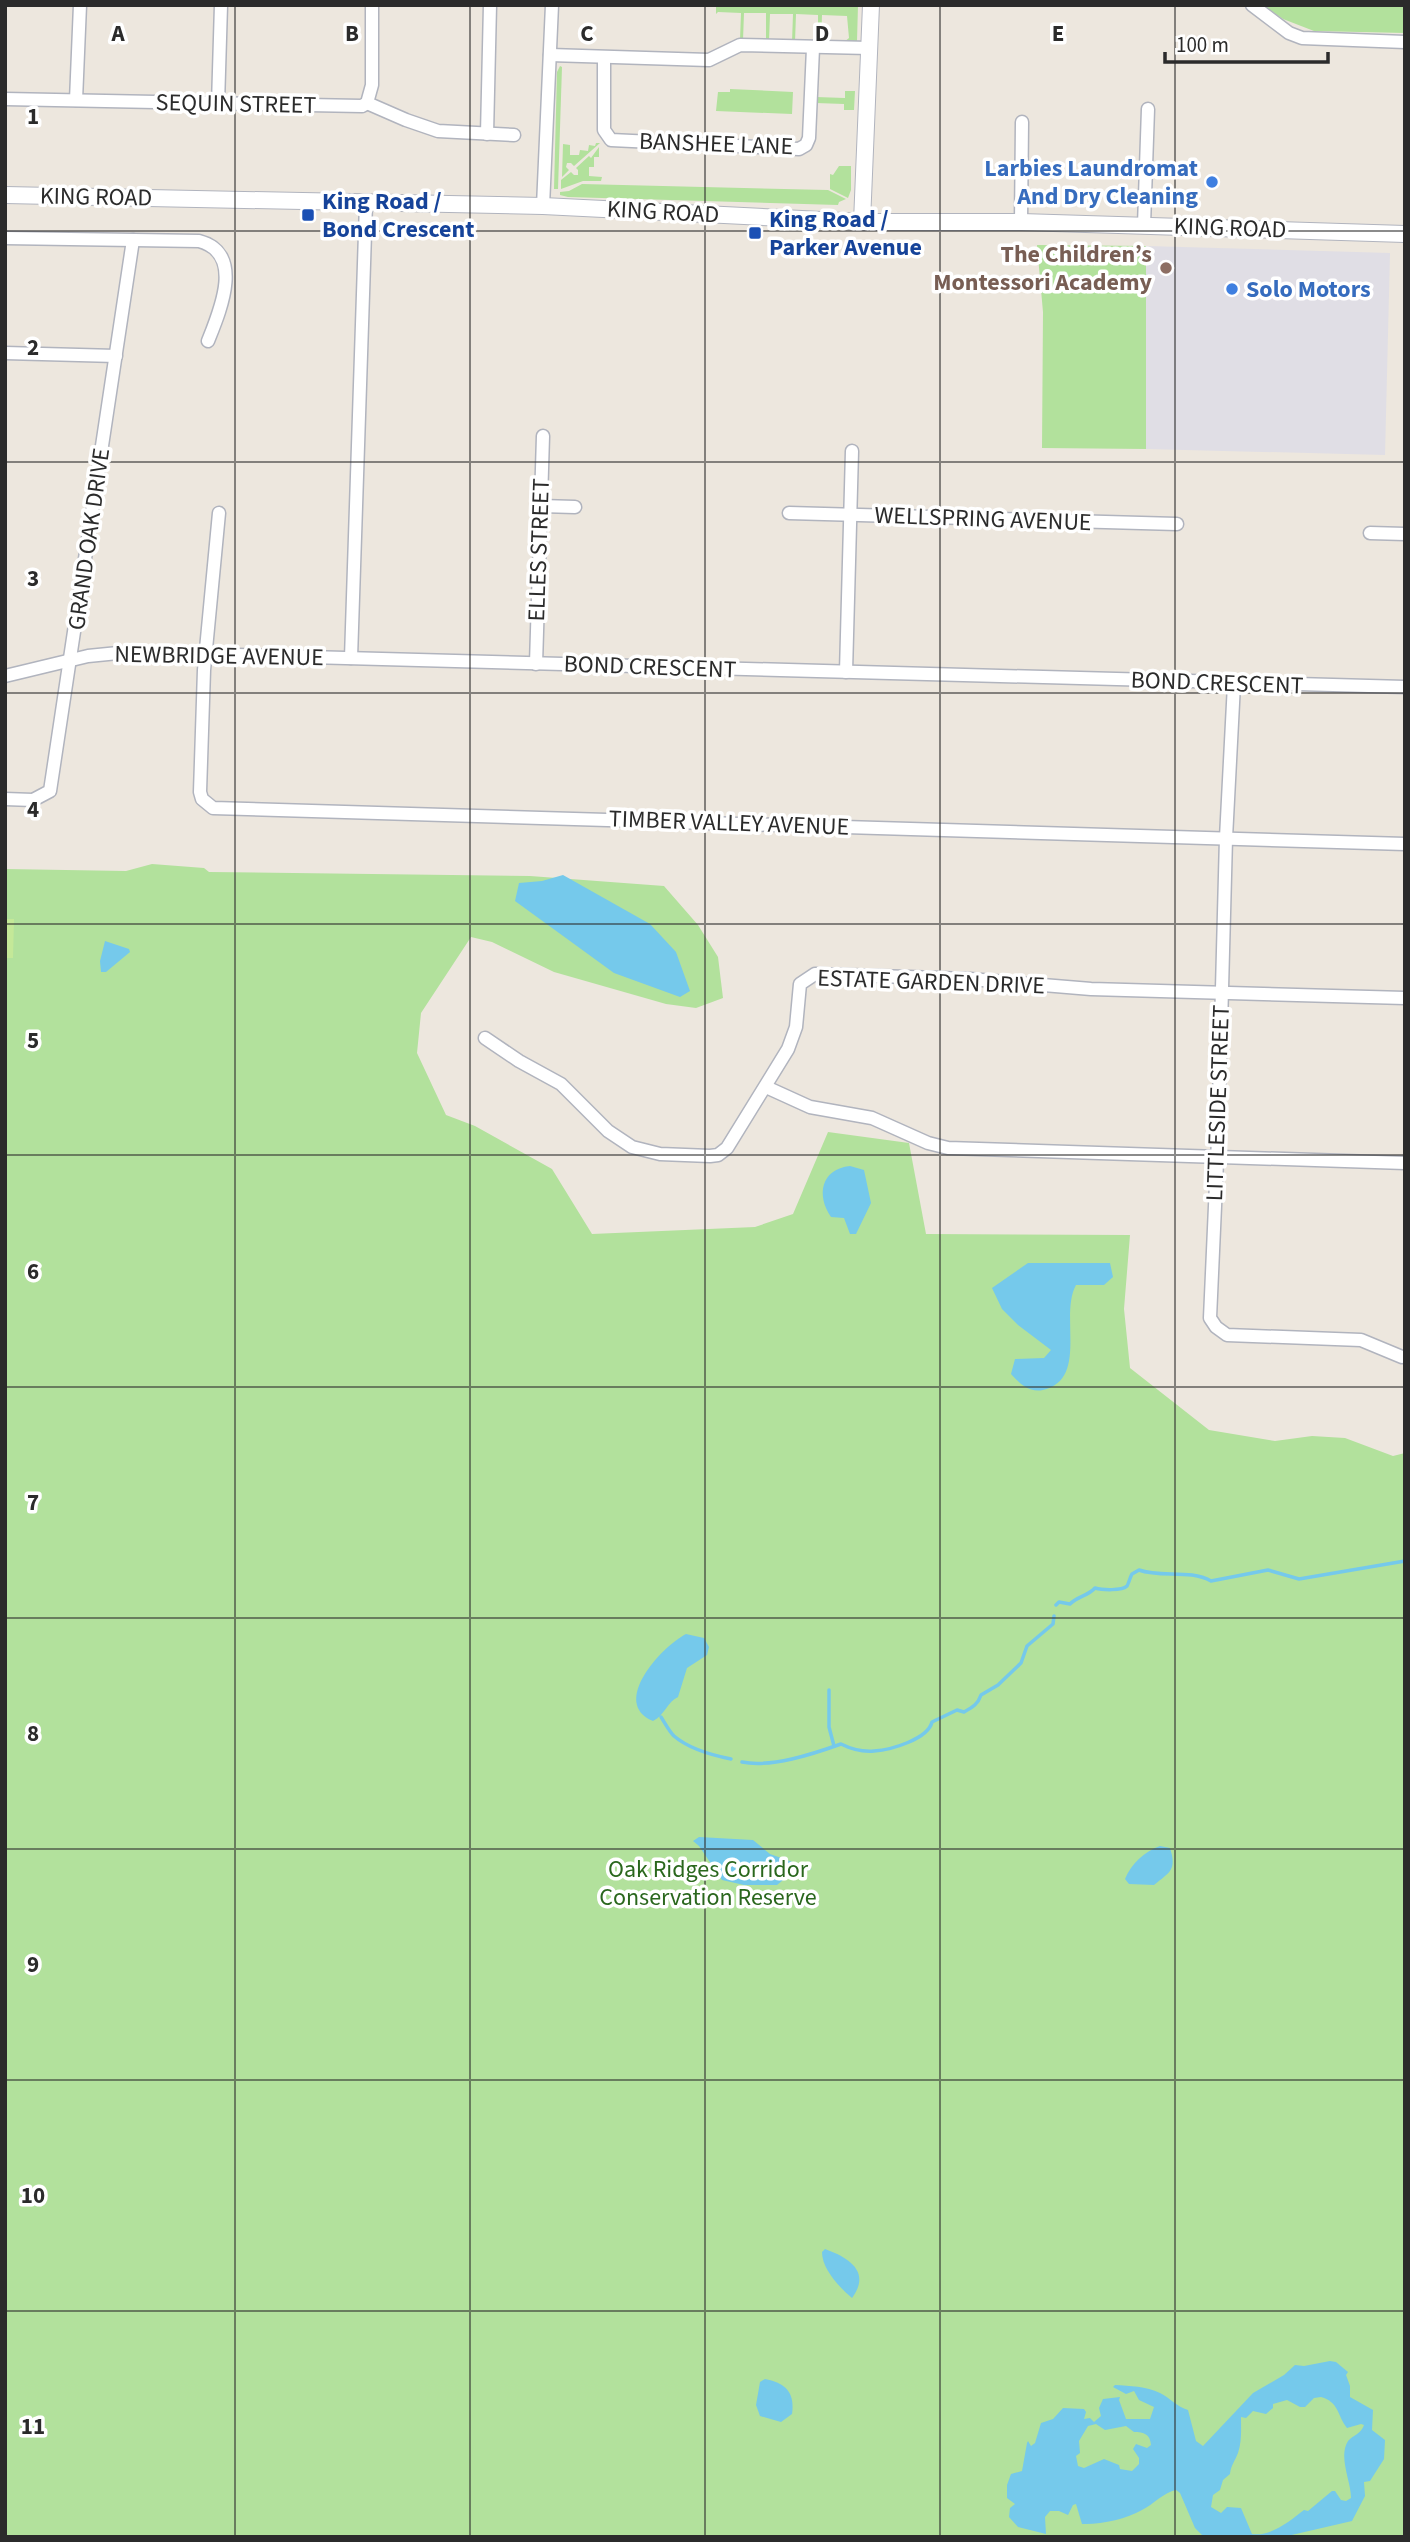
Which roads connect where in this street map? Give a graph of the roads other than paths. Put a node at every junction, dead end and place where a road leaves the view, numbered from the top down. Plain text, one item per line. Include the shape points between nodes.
1 (80, 5) edge
2 (221, 5) edge
3 (372, 5) edge
4 (490, 5) edge
5 (552, 5) edge
6 (871, 5) edge
7 (1252, 5) edge
8 (1405, 42) edge
9 (813, 48) junction
10 (869, 48) junction
11 (550, 55) junction
12 (604, 58) junction
13 (5, 99) edge
14 (76, 100) junction
15 (368, 103) junction
16 (218, 104) junction
17 (1148, 109) dead end
18 (1022, 122) dead end
19 (487, 134) junction
20 (514, 135) dead end
21 (5, 195) edge
22 (366, 203) junction
23 (543, 206) junction
24 (862, 222) junction
25 (1021, 222) junction
26 (1144, 225) junction
27 (1405, 234) edge
28 (5, 238) edge
29 (133, 240) junction
30 (208, 341) dead end
31 (5, 353) edge
32 (116, 356) junction
33 (543, 436) dead end
34 (852, 451) dead end
35 (541, 506) junction
36 (575, 507) dead end
37 (219, 513) dead end
38 (789, 513) dead end
39 (851, 515) junction
40 (1177, 524) dead end
41 (1370, 533) dead end
42 (1405, 534) edge
43 (206, 654) junction
44 (351, 658) junction
45 (71, 659) junction
46 (536, 664) junction
47 (846, 672) junction
48 (5, 676) edge
49 (1234, 684) junction
50 (1405, 687) edge
51 (5, 799) edge
52 (1226, 838) junction
53 (1405, 844) edge
54 (1222, 993) junction
55 (1405, 998) edge
56 (485, 1038) dead end
57 (766, 1087) junction
58 (1217, 1157) junction
59 (1405, 1163) edge
60 (1402, 1357) dead end

1 - 14 street
2 - 16 street
3 - 15 street
4 - 19 street
5 - 11 street
6 - 10 main road
7 - 8 street via 1302,38
9 - 10 street
9 - 12 street via 740,45 709,60
9 - 12 street, BANSHEE LANE via 809,138 799,149 611,140 604,130
10 - 24 main road
11 - 12 street
11 - 23 street
13 - 14 street, SEQUIN STREET
14 - 16 street, SEQUIN STREET
15 - 16 street, SEQUIN STREET
15 - 19 street via 438,131
17 - 26 street
18 - 25 street
19 - 20 street
21 - 22 main road, KING ROAD
22 - 23 main road, KING ROAD
22 - 44 street
23 - 24 main road, KING ROAD
24 - 25 main road, KING ROAD
25 - 26 main road, KING ROAD
26 - 27 main road, KING ROAD
28 - 29 street
29 - 30 street via 199,241 218,251 225,265 223,306
29 - 32 street, GRAND OAK DRIVE
31 - 32 street
32 - 45 street, GRAND OAK DRIVE
33 - 35 street, ELLES STREET
34 - 39 street
35 - 36 street
35 - 46 street, ELLES STREET
37 - 43 street
38 - 39 street, WELLSPRING AVENUE
39 - 40 street, WELLSPRING AVENUE
39 - 47 street
41 - 42 street
43 - 44 street, NEWBRIDGE AVENUE
43 - 45 street, NEWBRIDGE AVENUE via 128,652
43 - 52 street, TIMBER VALLEY AVENUE via 200,792 206,804 220,810
44 - 46 street, BOND CRESCENT
45 - 48 street, NEWBRIDGE AVENUE
45 - 51 street, GRAND OAK DRIVE via 50,790 33,800
46 - 47 street, BOND CRESCENT
47 - 49 street, BOND CRESCENT
49 - 50 street, BOND CRESCENT
49 - 52 street, LITTLESIDE STREET
52 - 53 street, TIMBER VALLEY AVENUE
52 - 54 street, LITTLESIDE STREET
54 - 55 street, ESTATE GARDEN DRIVE
54 - 57 street, ESTATE GARDEN DRIVE via 815,974 800,985 792,1039
54 - 58 street, LITTLESIDE STREET
56 - 57 street, ESTATE GARDEN DRIVE via 561,1084 618,1139 652,1153 710,1156 723,1152
57 - 58 street via 810,1107 872,1118 948,1147
58 - 59 street
58 - 60 street, LITTLESIDE STREET via 1210,1318 1216,1327 1227,1335 1246,1337 1361,1340

